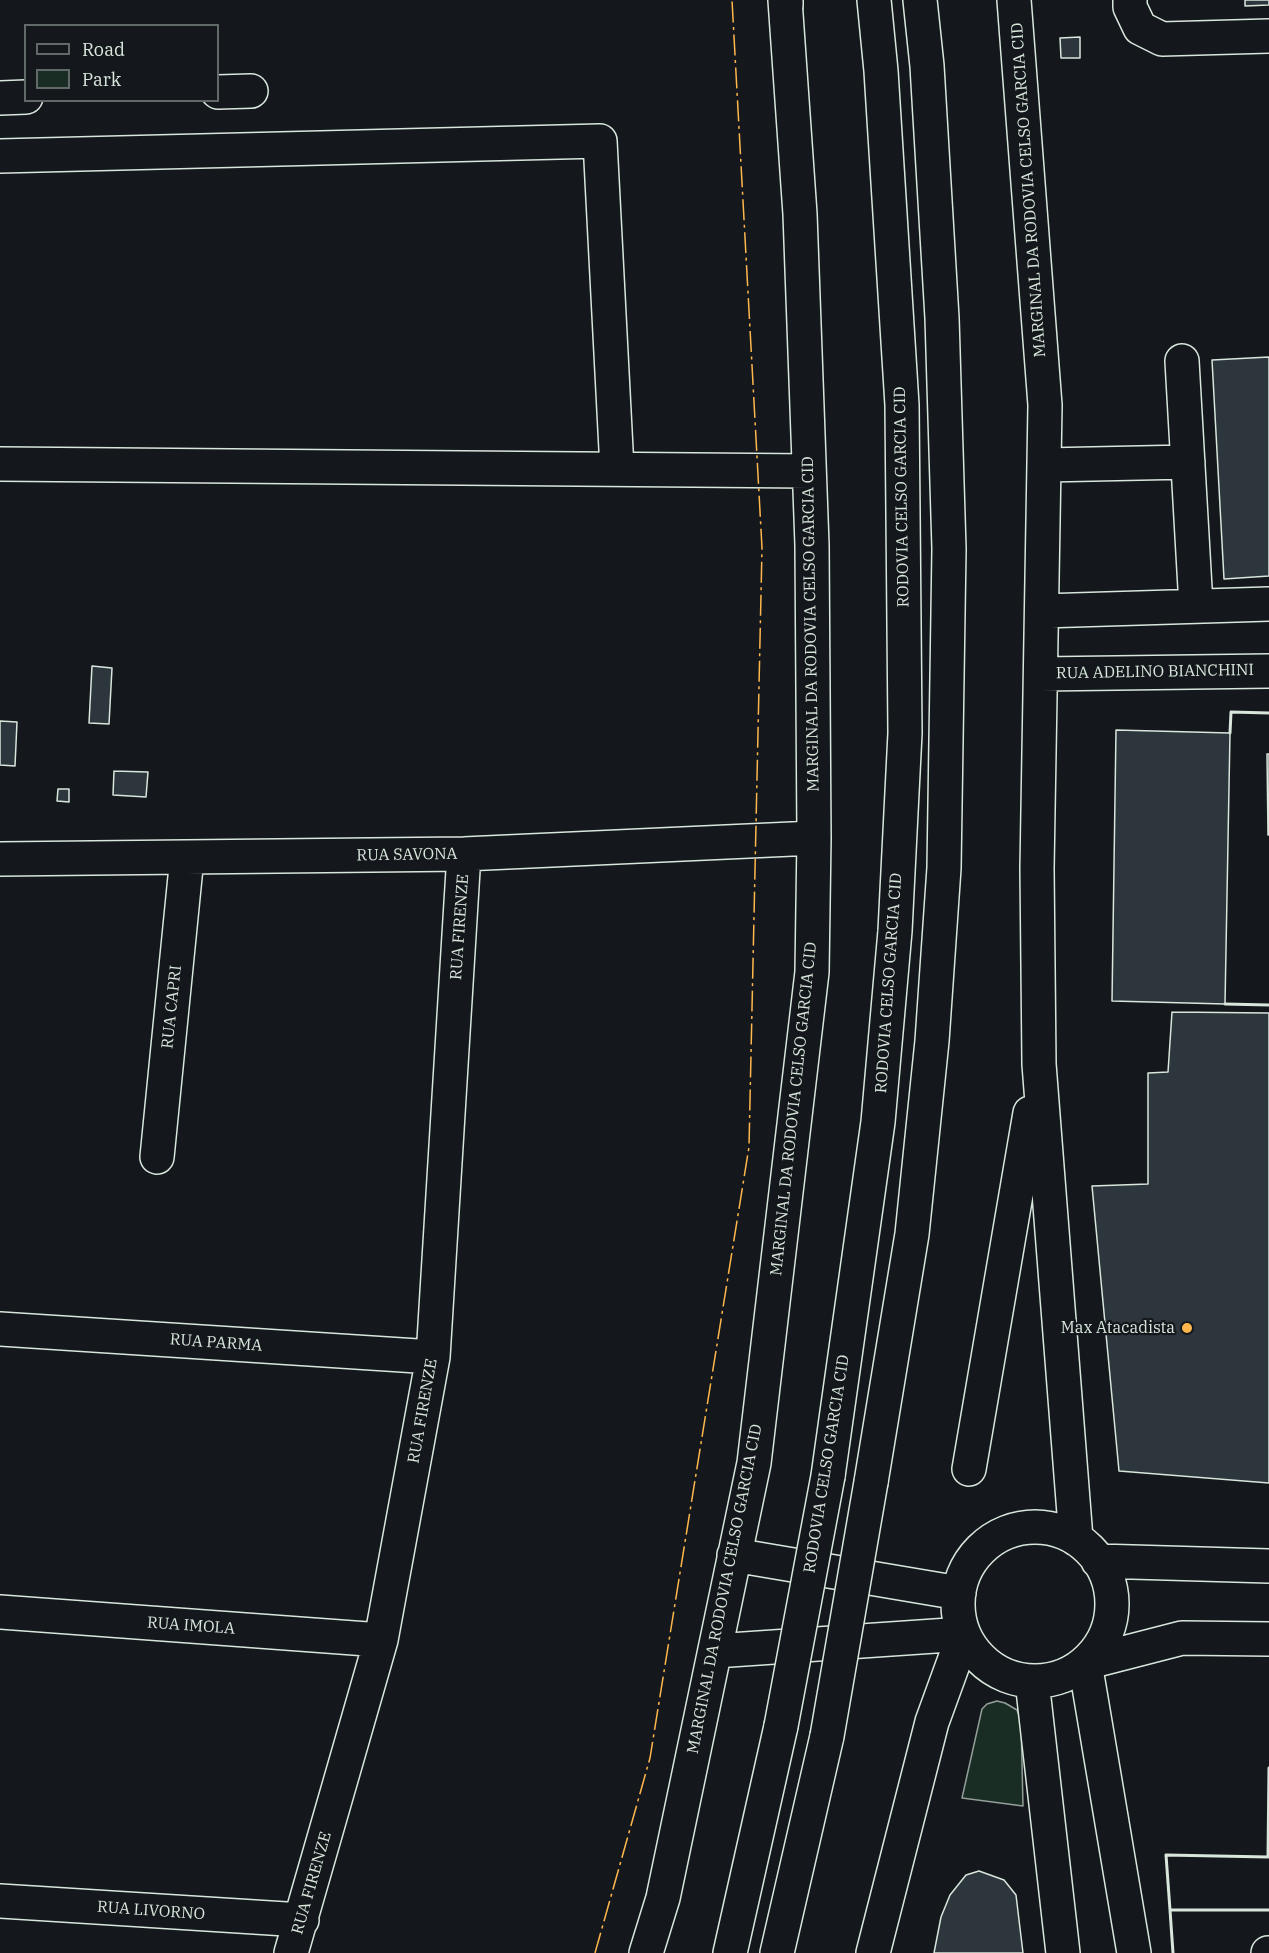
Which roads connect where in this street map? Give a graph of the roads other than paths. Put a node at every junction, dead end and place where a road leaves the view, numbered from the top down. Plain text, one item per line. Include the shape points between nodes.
1 (874, 0) edge
2 (920, 0) edge
3 (1014, 0) edge
4 (1130, 0) edge
5 (786, 2) edge
6 (1269, 36) edge
7 (219, 92) edge
8 (251, 92) dead end
9 (24, 97) edge
10 (0, 98) edge
11 (0, 156) edge
12 (1182, 361) dead end
13 (1188, 462) junction
14 (0, 464) edge
15 (1045, 465) junction
16 (617, 470) junction
17 (809, 471) junction
18 (1269, 604) edge
19 (1196, 606) junction
20 (1042, 611) junction
21 (1269, 671) edge
22 (1041, 674) junction
23 (814, 838) junction
24 (464, 854) junction
25 (187, 857) junction
26 (0, 859) edge
27 (1039, 1064) junction
28 (157, 1156) dead end
29 (0, 1329) edge
30 (433, 1358) junction
31 (969, 1469) dead end
32 (1087, 1550) junction
33 (734, 1555) junction
34 (1269, 1566) edge
35 (959, 1593) junction
36 (0, 1612) edge
37 (964, 1634) junction
38 (1269, 1639) edge
39 (381, 1640) junction
40 (715, 1651) junction
41 (1085, 1663) junction
42 (1032, 1681) junction
43 (0, 1901) edge
44 (302, 1920) junction
45 (291, 1953) edge
46 (646, 1953) edge
47 (730, 1953) edge
48 (777, 1953) edge
49 (873, 1953) edge
50 (1063, 1953) edge
51 (1134, 1953) edge

1 - 47 main road, RODOVIA CELSO GARCIA CID, bridge via 902,405 905,733 895,931 878,1122 828,1476 781,1726
2 - 48 main road, bridge via 942,318 948,526 944,868 932,1041 912,1234 871,1482 827,1736
3 - 15 main road, MARGINAL DA RODOVIA CELSO GARCIA CID via 1046,405
4 - 6 main road via 1140,28 1162,39
5 - 17 main road, MARGINAL DA RODOVIA CELSO GARCIA CID via 800,214
7 - 8 main road
9 - 10 main road
11 - 16 main road via 600,141
12 - 13 main road
13 - 15 main road
13 - 19 main road
14 - 16 main road
15 - 20 main road, MARGINAL DA RODOVIA CELSO GARCIA CID
16 - 17 main road
17 - 23 main road, MARGINAL DA RODOVIA CELSO GARCIA CID
18 - 19 main road
19 - 20 main road
20 - 22 main road, MARGINAL DA RODOVIA CELSO GARCIA CID
21 - 22 main road, RUA ADELINO BIANCHINI
22 - 27 main road, MARGINAL DA RODOVIA CELSO GARCIA CID via 1037,868
23 - 24 main road, RUA SAVONA
23 - 33 main road, MARGINAL DA RODOVIA CELSO GARCIA CID via 812,972 754,1463
24 - 25 main road, RUA SAVONA
24 - 30 main road, RUA FIRENZE
25 - 26 main road, RUA SAVONA
25 - 28 main road, RUA CAPRI
27 - 31 main road
27 - 32 main road
29 - 30 main road, RUA PARMA
30 - 39 main road, RUA FIRENZE
32 - 34 main road
32 - 35 main road via 1060,1532 1044,1528 1010,1531 982,1548 963,1576
32 - 41 main road via 1107,1578 1112,1596 1107,1633
33 - 35 main road
33 - 40 main road, MARGINAL DA RODOVIA CELSO GARCIA CID
35 - 37 main road
36 - 39 main road, RUA IMOLA
37 - 40 main road
37 - 42 main road via 984,1662 1014,1678
37 - 49 main road via 932,1722
38 - 41 main road via 1182,1638
39 - 44 main road, RUA FIRENZE
40 - 46 main road, MARGINAL DA RODOVIA CELSO GARCIA CID via 663,1898
41 - 42 main road via 1051,1680
41 - 51 main road
42 - 50 main road
43 - 44 main road, RUA LIVORNO
44 - 45 main road, RUA FIRENZE

